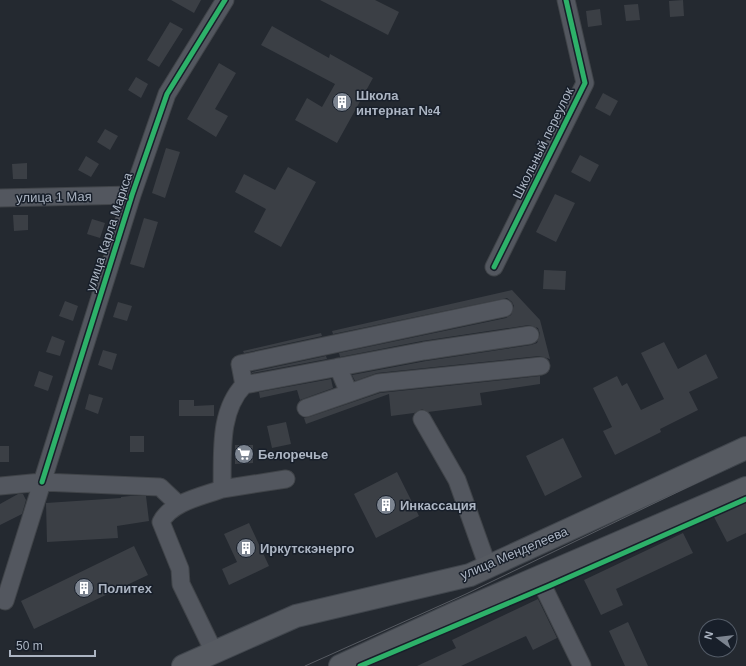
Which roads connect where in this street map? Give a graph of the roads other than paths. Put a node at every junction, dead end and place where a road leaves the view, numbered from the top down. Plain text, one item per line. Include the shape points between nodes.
1 (225, 0) edge
2 (566, 0) edge
3 (132, 195) junction
4 (0, 198) edge
5 (494, 267) dead end
6 (504, 308) dead end
7 (421, 324) junction
8 (390, 332) junction
9 (530, 335) dead end
10 (424, 351) junction
11 (394, 356) junction
12 (541, 366) dead end
13 (338, 367) junction
14 (244, 385) junction
15 (349, 393) junction
16 (306, 408) dead end
17 (422, 419) dead end
18 (746, 448) edge
19 (286, 478) dead end
20 (42, 482) junction
21 (0, 486) edge
22 (746, 488) edge
23 (222, 489) junction
24 (179, 505) junction
25 (488, 567) junction
26 (541, 583) junction
27 (5, 601) dead end
28 (214, 652) junction
29 (183, 666) edge
30 (340, 666) edge
31 (583, 666) edge

1 - 3 street, улица Карла Маркса via 167,94
2 - 5 street, Школьный переулок via 585,83
3 - 4 street, улица 1 Мая
3 - 20 street, улица Карла Маркса
6 - 7 street
7 - 8 street
7 - 10 street
8 - 11 street
8 - 14 street via 240,364
9 - 10 street
10 - 11 street
11 - 13 street
12 - 15 street via 378,383
13 - 14 street
13 - 15 street
14 - 23 street via 238,390 225,418
15 - 16 street
17 - 25 street via 457,480
18 - 25 main road, улица Менделеева
19 - 23 street
20 - 21 street
20 - 24 street via 160,487
20 - 27 street, улица Карла Маркса
22 - 26 main road
23 - 24 street
24 - 28 street via 164,515 161,522 180,569 182,584
25 - 28 main road, улица Менделеева via 470,575 296,616
26 - 30 main road
26 - 31 street
28 - 29 main road, улица Менделеева

